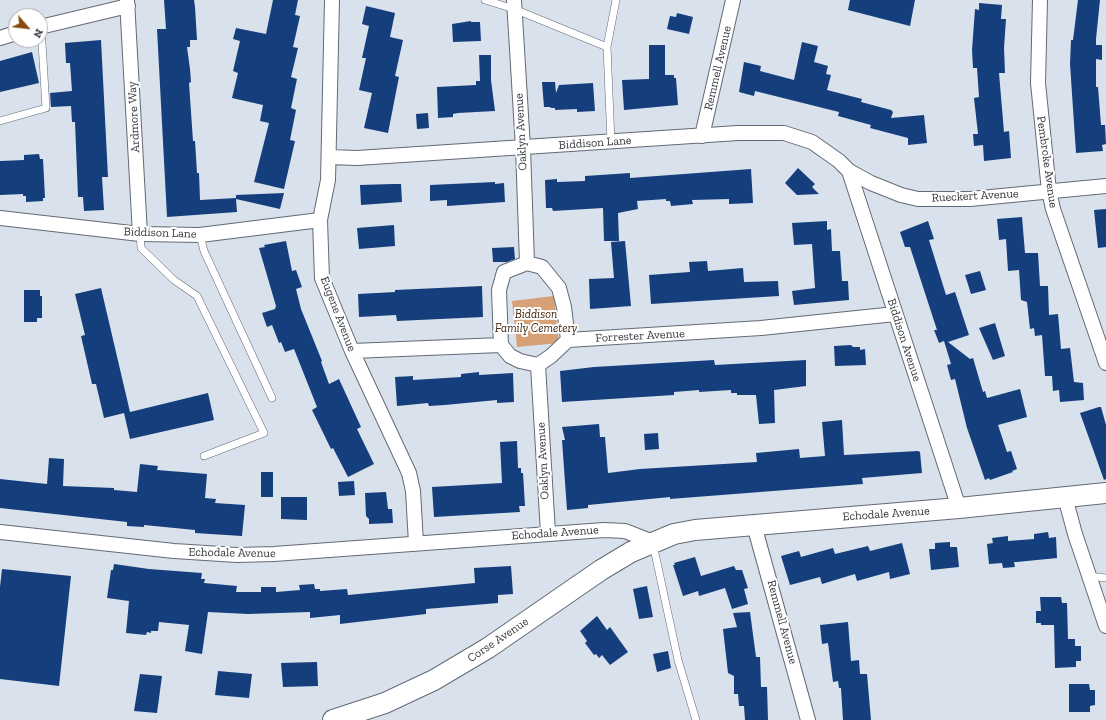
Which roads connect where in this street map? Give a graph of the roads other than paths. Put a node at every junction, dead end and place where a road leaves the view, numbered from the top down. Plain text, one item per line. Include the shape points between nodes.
1 (332, 0) edge
2 (485, 0) edge
3 (616, 0) edge
4 (733, 0) edge
5 (1040, 0) edge
6 (127, 3) edge
7 (514, 5) edge
8 (48, 25) edge
9 (607, 46) junction
10 (42, 48) edge
11 (0, 121) edge
12 (702, 136) junction
13 (611, 142) junction
14 (523, 148) junction
15 (329, 157) junction
16 (849, 171) junction
17 (1106, 186) edge
18 (1049, 191) junction
19 (0, 218) edge
20 (320, 220) junction
21 (140, 234) junction
22 (200, 235) junction
23 (527, 263) junction
24 (895, 314) junction
25 (568, 340) junction
26 (501, 345) junction
27 (352, 351) junction
28 (1106, 363) edge
29 (538, 365) junction
30 (272, 398) dead end
31 (204, 456) dead end
32 (1106, 493) edge
33 (1065, 497) junction
34 (959, 508) junction
35 (754, 525) junction
36 (0, 532) edge
37 (548, 533) junction
38 (653, 542) junction
39 (416, 543) junction
40 (1089, 576) junction
41 (1106, 578) edge
42 (1106, 626) edge
43 (333, 720) edge
44 (696, 720) edge
45 (808, 720) edge

1 - 15 street, Eugene Avenue
2 - 7 lane
3 - 9 lane
4 - 12 street, Remmell Avenue
5 - 18 street, Pembroke Avenue via 1038,83
6 - 8 street
6 - 21 street, Ardmore Way
7 - 9 lane
7 - 14 street, Oaklyn Avenue
9 - 13 lane
10 - 11 lane via 46,108
12 - 13 street, Biddison Lane
12 - 16 street, Biddison Lane via 784,133 812,142
13 - 14 street, Biddison Lane
14 - 15 street, Biddison Lane via 357,158
14 - 23 street, Oaklyn Avenue
15 - 20 street, Eugene Avenue via 328,180
16 - 18 street, Rueckert Avenue via 883,189 918,199 970,199
16 - 24 street, Biddison Avenue
17 - 18 street, Rueckert Avenue
18 - 28 street, Pembroke Avenue
19 - 21 street, Biddison Lane
20 - 22 street, Biddison Lane
20 - 27 street, Eugene Avenue via 322,278
21 - 22 street, Biddison Lane
21 - 31 lane via 141,248 174,280 197,296 264,433
22 - 30 lane via 204,251
23 - 25 street via 542,267 559,288
23 - 26 street via 504,272 499,290
24 - 25 street, Forrester Avenue via 761,328
24 - 34 street, Biddison Avenue
25 - 29 street
26 - 27 street
26 - 29 street via 510,356 520,362
27 - 39 street, Eugene Avenue via 409,473 413,491
29 - 37 street, Oaklyn Avenue
32 - 33 main road, Echodale Avenue
33 - 34 main road, Echodale Avenue
33 - 40 street
34 - 35 main road, Echodale Avenue
35 - 38 main road, Echodale Avenue via 695,530
35 - 45 street, Remmell Avenue
36 - 39 street, Echodale Avenue via 174,551 237,555
37 - 38 street, Echodale Avenue via 625,531
37 - 39 street, Echodale Avenue
38 - 43 main road, Corse Avenue via 601,570 488,648 434,680 385,703
38 - 44 lane via 678,660
40 - 41 lane
40 - 42 street

